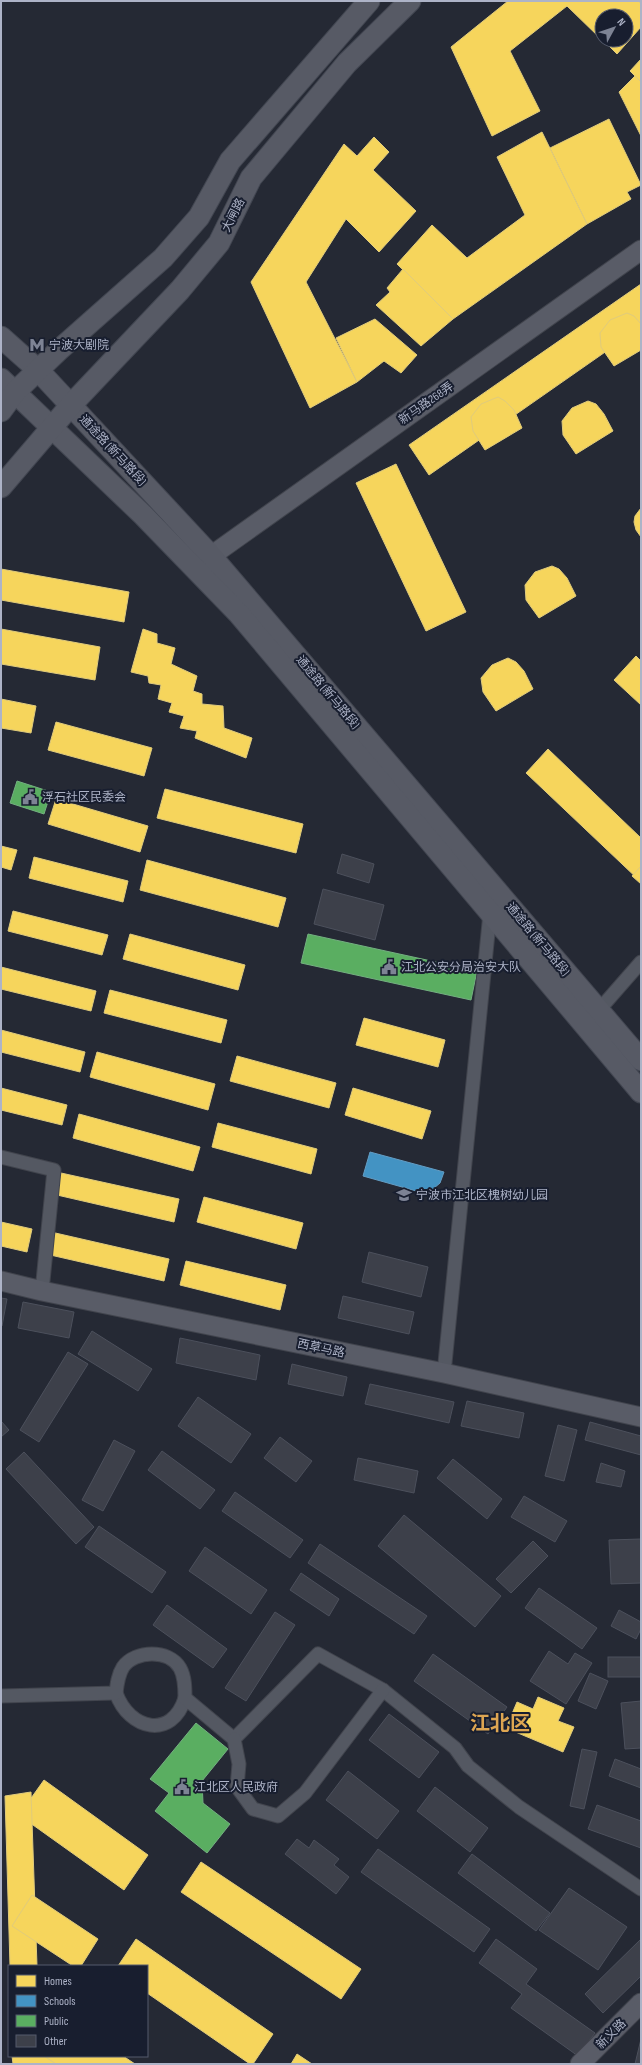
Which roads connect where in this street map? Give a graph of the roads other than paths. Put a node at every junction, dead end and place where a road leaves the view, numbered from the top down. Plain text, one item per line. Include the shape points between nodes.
1 (369, 1) edge
2 (410, 1) edge
3 (641, 250) edge
4 (1, 337) edge
5 (38, 370) junction
6 (8, 386) edge
7 (71, 406) junction
8 (1, 411) edge
9 (53, 427) junction
10 (1, 487) edge
11 (212, 556) junction
12 (490, 912) junction
13 (641, 962) edge
14 (599, 1010) junction
15 (641, 1060) edge
16 (641, 1092) edge
17 (1, 1157) edge
18 (1, 1281) edge
19 (42, 1291) junction
20 (444, 1373) junction
21 (641, 1417) edge
22 (383, 1690) junction
23 (116, 1693) junction
24 (1, 1696) edge
25 (185, 1698) junction
26 (234, 1739) junction
27 (641, 1889) edge
28 (641, 2003) edge
29 (580, 2064) edge

1 - 5 main road via 230,161 199,217 163,258
2 - 7 main road, 大闸路 via 348,63 251,178 218,243 180,290
3 - 11 street, 新马路268弄
4 - 5 main road, 通途路 (新马路段)
5 - 6 main road
5 - 7 main road, 通途路 (新马路段)
6 - 8 main road
6 - 9 main road, 通途路 (新马路段)
7 - 9 main road, 大闸路
7 - 11 main road, 通途路 (新马路段)
9 - 10 main road, 大闸路
9 - 12 main road, 通途路 (新马路段) via 144,515 238,614
11 - 14 main road, 通途路 (新马路段)
12 - 16 main road, 通途路 (新马路段)
12 - 20 street
13 - 14 street
14 - 15 main road, 通途路 (新马路段)
17 - 19 street via 54,1170
18 - 19 street, 西草马路
19 - 20 street, 西草马路
20 - 21 street, 西草马路
22 - 26 street via 318,1654
22 - 26 street via 305,1793 278,1816 253,1809 238,1787 240,1764
22 - 27 street via 455,1748 468,1766 519,1807
23 - 24 street
23 - 25 street via 120,1706 129,1717 155,1726 174,1717 182,1708
23 - 25 street via 117,1679 124,1666 134,1657 150,1653 169,1658 180,1667 185,1681
25 - 26 street
28 - 29 street, 新义路

